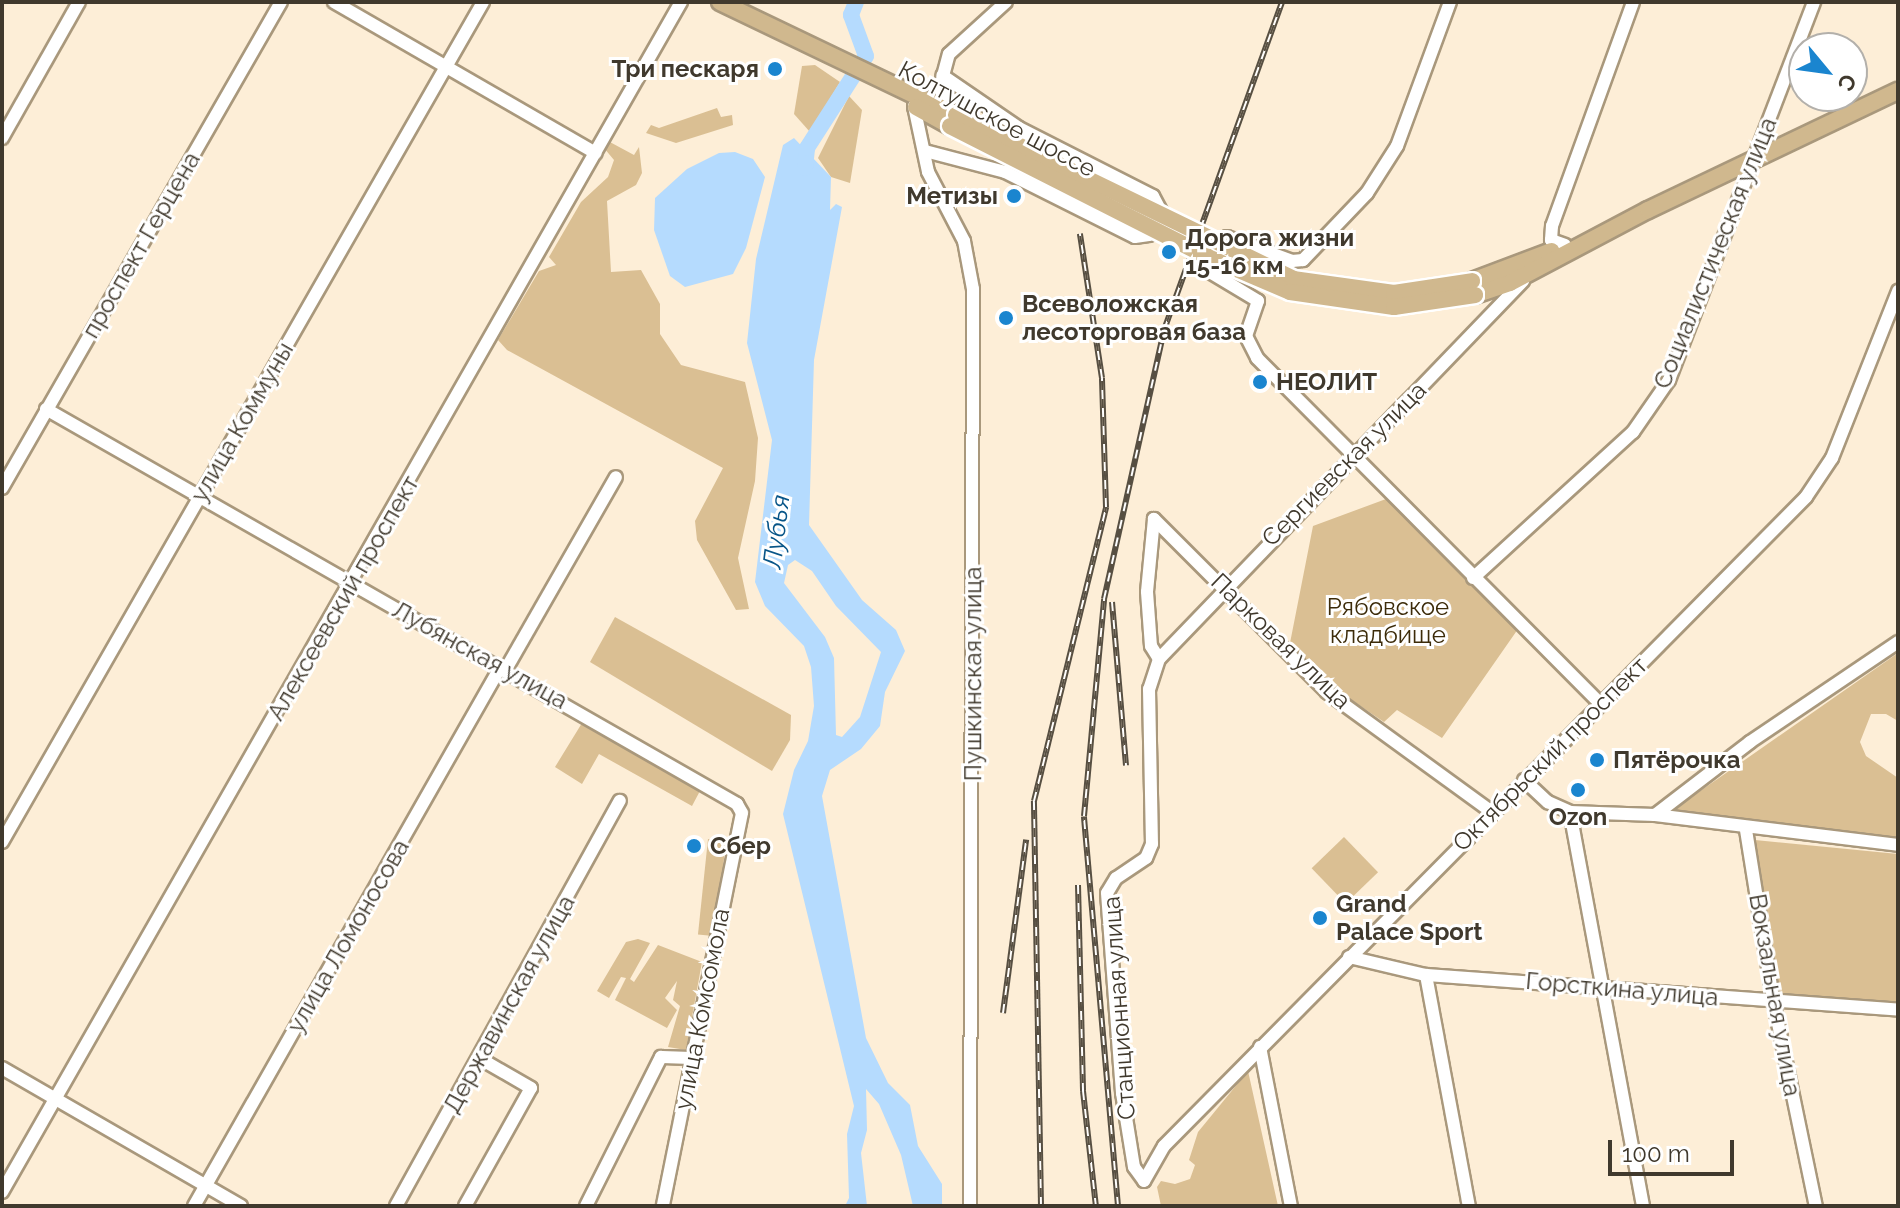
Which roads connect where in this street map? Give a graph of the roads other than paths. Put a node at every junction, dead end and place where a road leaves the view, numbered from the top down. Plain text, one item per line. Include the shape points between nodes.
1 (79, 2) edge
2 (281, 2) edge
3 (334, 2) edge
4 (483, 2) edge
5 (681, 2) edge
6 (720, 2) edge
7 (1006, 2) edge
8 (1450, 2) edge
9 (1633, 2) edge
10 (1814, 2) edge
11 (445, 68) junction
12 (942, 75) junction
13 (1898, 91) edge
14 (916, 102) junction
15 (951, 117) junction
16 (2, 138) edge
17 (925, 151) junction
18 (596, 153) junction
19 (1755, 159) junction
20 (1624, 222) junction
21 (1565, 245) junction
22 (1532, 272) junction
23 (1474, 288) junction
24 (1898, 291) edge
25 (1490, 314) junction
26 (46, 409) junction
27 (1351, 455) junction
28 (616, 477) dead end
29 (2, 488) edge
30 (199, 497) junction
31 (1154, 519) joint
32 (1473, 578) junction
33 (352, 584) junction
34 (1224, 586) junction
35 (1898, 642) edge
36 (1159, 659) junction
37 (504, 667) junction
38 (1600, 704) junction
39 (1524, 780) junction
40 (620, 801) dead end
41 (1492, 812) junction
42 (1570, 812) junction
43 (742, 813) joint
44 (1655, 815) junction
45 (1746, 830) junction
46 (2, 842) edge
47 (1898, 845) edge
48 (1349, 957) junction
49 (1426, 975) junction
50 (1601, 984) junction
51 (1774, 1004) junction
52 (1898, 1010) edge
53 (1260, 1047) junction
54 (479, 1058) junction
55 (692, 1058) junction
56 (2, 1068) edge
57 (55, 1098) junction
58 (1144, 1181) joint
59 (206, 1186) junction
60 (2, 1192) edge
61 (194, 1206) edge
62 (241, 1206) edge
63 (396, 1206) edge
64 (465, 1206) edge
65 (586, 1206) edge
66 (663, 1206) edge
67 (970, 1206) edge
68 (1291, 1206) edge
69 (1469, 1206) edge
70 (1643, 1206) edge
71 (1816, 1206) edge

1 - 16 street
2 - 26 street, проспект Герцена
3 - 11 street
4 - 11 street, улица Коммуны
5 - 18 street, Алексеевский проспект
6 - 14 main road, Колтушское шоссе
7 - 12 street via 952,49
8 - 27 street via 1384,171 1311,253 1292,261 1232,237 1223,239 1210,272 1255,297 1246,336 1250,348
9 - 21 street via 1552,226 1551,240
10 - 19 street, Социалистическая улица
11 - 18 street
11 - 30 street, улица Коммуны
12 - 14 street via 931,93
12 - 15 street via 939,97
12 - 17 street via 1019,128 1153,196 1162,213 1149,235 1135,237 1005,172
13 - 19 main road, Колтушское шоссе
14 - 15 main road, Колтушское шоссе
14 - 17 street, Пушкинская улица
15 - 17 street via 933,127
15 - 23 main road, Колтушское шоссе, bridge via 1293,279 1394,293
17 - 67 street, Пушкинская улица via 931,179 964,241 973,289
18 - 33 street, Алексеевский проспект
19 - 20 main road, Колтушское шоссе
19 - 32 street, Социалистическая улица via 1669,380 1633,432
20 - 21 main road, Колтушское шоссе
20 - 22 main road, Колтушское шоссе
21 - 23 main road, Колтушское шоссе
22 - 23 main road, Колтушское шоссе
22 - 25 street, Сергиевская улица
23 - 25 street via 1487,301
24 - 38 street, Октябрьский проспект via 1820,479
25 - 27 street, Сергиевская улица
26 - 29 street, проспект Герцена
26 - 30 street, Лубянская улица
27 - 32 street
27 - 34 street, Сергиевская улица
28 - 37 street, улица Ломоносова
30 - 33 street, Лубянская улица
30 - 46 street, улица Коммуны
31 - 34 street, Парковая улица
31 - 36 street, Станционная улица via 1147,592 1151,646
32 - 38 street
33 - 37 street, Лубянская улица
33 - 57 street, Алексеевский проспект
34 - 36 street, Сергиевская улица
34 - 41 street, Парковая улица via 1327,692
35 - 44 street via 1750,742
36 - 58 street, Станционная улица via 1149,689 1152,844 1146,858 1116,878 1107,893 1122,1093 1134,1167
37 - 43 street, Лубянская улица via 728,797
37 - 59 street, улица Ломоносова
38 - 39 street, Октябрьский проспект
39 - 41 street, Октябрьский проспект
39 - 42 street via 1548,802
40 - 54 street, Державинская улица
41 - 48 street, Октябрьский проспект
42 - 44 street
42 - 50 street
43 - 55 street, улица Комсомола
44 - 45 street
45 - 47 street
45 - 51 street, Вокзальная улица
48 - 49 street, Горсткина улица
48 - 53 street, Октябрьский проспект
49 - 50 street, Горсткина улица
49 - 69 street
50 - 51 street, Горсткина улица
50 - 70 street
51 - 52 street, Горсткина улица
51 - 71 street, Вокзальная улица
53 - 58 street, Октябрьский проспект via 1164,1146
53 - 68 street
54 - 63 street, Державинская улица
54 - 64 street via 531,1088
55 - 65 street via 661,1057
55 - 66 street, улица Комсомола
56 - 57 street
57 - 59 street
57 - 60 street, Алексеевский проспект
59 - 61 street, улица Ломоносова
59 - 62 street

